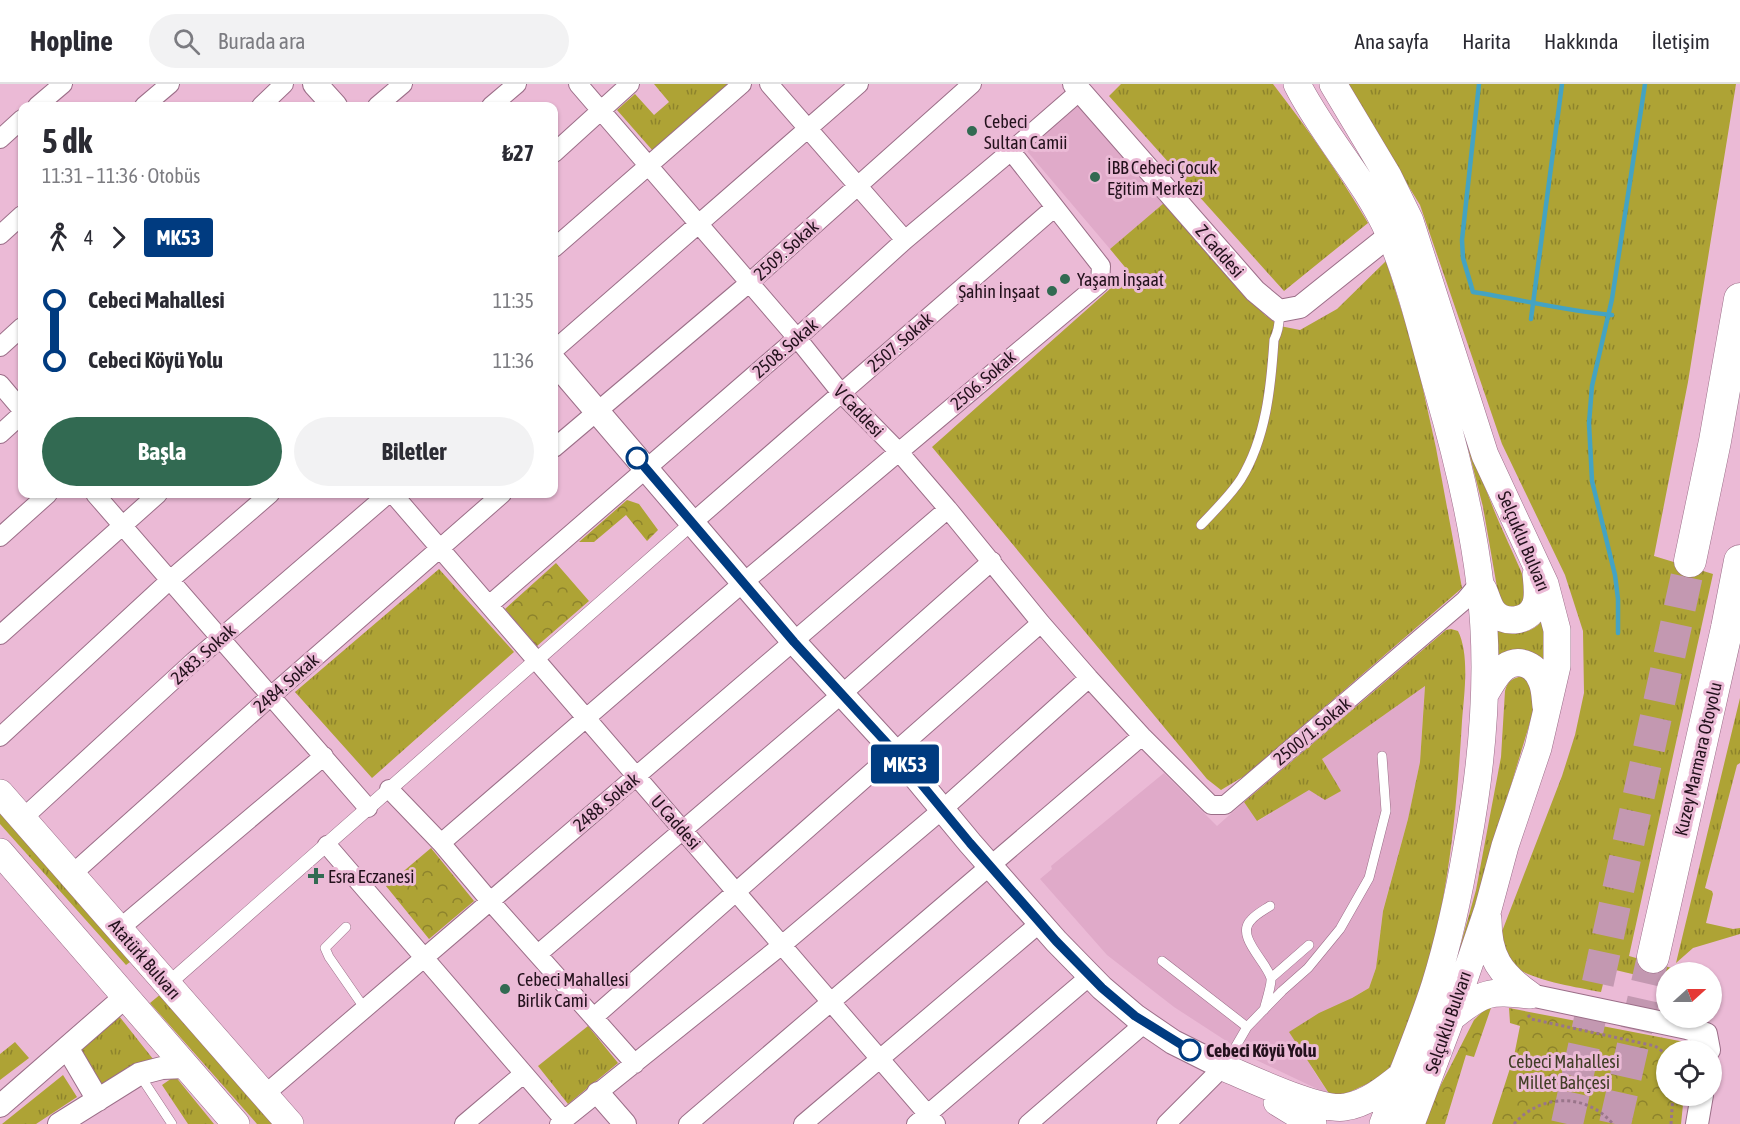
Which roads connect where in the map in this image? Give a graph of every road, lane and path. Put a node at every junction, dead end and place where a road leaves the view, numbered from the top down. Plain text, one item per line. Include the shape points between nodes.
1 (170, 84) edge
2 (284, 84) edge
3 (315, 84) edge
4 (403, 84) edge
5 (517, 84) edge
6 (578, 84) edge
7 (630, 84) edge
8 (742, 84) edge
9 (769, 84) edge
10 (859, 84) edge
11 (972, 84) edge
12 (1297, 84) edge
13 (1333, 84) edge
14 (1077, 87) edge
15 (149, 102) edge
16 (265, 102) edge
17 (331, 102) edge
18 (382, 102) edge
19 (496, 102) edge
20 (600, 110) junction
21 (18, 123) edge
22 (808, 129) junction
23 (0, 139) edge
24 (558, 149) edge
25 (1011, 152) junction
26 (649, 166) junction
27 (858, 186) junction
28 (1054, 208) junction
29 (18, 219) edge
30 (698, 223) junction
31 (0, 235) edge
32 (1390, 235) junction
33 (905, 240) junction
34 (558, 245) edge
35 (749, 283) junction
36 (1740, 299) edge
37 (1279, 311) junction
38 (18, 331) edge
39 (797, 338) junction
40 (558, 346) edge
41 (0, 347) edge
42 (558, 366) edge
43 (0, 384) edge
44 (841, 393) junction
45 (18, 407) edge
46 (596, 411) junction
47 (18, 416) edge
48 (0, 434) edge
49 (558, 444) edge
50 (899, 453) junction
51 (646, 469) junction
52 (44, 498) edge
53 (98, 498) edge
54 (153, 498) edge
55 (265, 498) edge
56 (383, 498) edge
57 (396, 498) edge
58 (497, 498) edge
59 (948, 509) junction
60 (692, 523) junction
61 (122, 525) junction
62 (1201, 525) dead end
63 (0, 537) edge
64 (440, 548) junction
65 (992, 561) junction
66 (1690, 561) tunnel mouth
67 (1740, 561) edge
68 (1536, 562) junction
69 (171, 580) junction
70 (744, 582) junction
71 (1480, 582) junction
72 (489, 605) junction
73 (1041, 623) junction
74 (1734, 627) edge
75 (0, 635) edge
76 (221, 638) junction
77 (794, 642) junction
78 (536, 660) junction
79 (1089, 678) junction
80 (843, 693) junction
81 (1485, 694) junction
82 (271, 696) junction
83 (1547, 713) junction
84 (586, 717) junction
85 (1142, 736) junction
86 (0, 737) edge
87 (894, 751) junction
88 (324, 756) junction
89 (1382, 756) dead end
90 (637, 777) junction
91 (389, 789) junction
92 (0, 793) edge
93 (368, 808) junction
94 (943, 809) junction
95 (22, 819) junction
96 (683, 830) junction
97 (441, 843) junction
98 (327, 845) junction
99 (0, 852) edge
100 (992, 865) junction
101 (71, 875) junction
102 (737, 893) junction
103 (490, 901) junction
104 (1270, 906) dead end
105 (1488, 909) junction
106 (1040, 923) junction
107 (346, 927) dead end
108 (119, 929) junction
109 (782, 945) junction
110 (1309, 945) dead end
111 (538, 954) junction
112 (1653, 957) tunnel mouth
113 (423, 959) junction
114 (1162, 961) dead end
115 (1090, 976) junction
116 (1271, 978) junction
117 (166, 986) junction
118 (1530, 995) junction
119 (125, 997) junction
120 (831, 1001) junction
121 (365, 1009) junction
122 (1264, 1010) junction
123 (594, 1017) junction
124 (1451, 1018) junction
125 (1145, 1023) junction
126 (1247, 1027) junction
127 (1707, 1040) edge
128 (1656, 1047) edge
129 (68, 1048) junction
130 (880, 1059) junction
131 (635, 1064) junction
132 (185, 1067) junction
133 (1223, 1067) junction
134 (139, 1074) junction
135 (522, 1075) junction
136 (1401, 1076) junction
137 (598, 1093) junction
138 (264, 1095) junction
139 (98, 1100) junction
140 (0, 1106) edge
141 (1672, 1106) edge
142 (1700, 1106) edge
143 (927, 1121) edge
144 (561, 1122) edge
145 (1410, 1122) edge
146 (1308, 1123) edge
147 (59, 1124) edge
148 (172, 1124) edge
149 (236, 1124) edge
150 (290, 1124) edge
151 (464, 1124) edge
152 (625, 1124) edge
153 (688, 1124) edge
154 (803, 1124) edge
155 (1028, 1124) edge
156 (1166, 1124) edge
157 (1383, 1124) edge
158 (1514, 1124) edge
159 (1613, 1124) edge
160 (1671, 1124) edge
161 (1697, 1124) edge

1 - 15 street
2 - 16 street
3 - 17 main road
4 - 18 street
5 - 19 street
6 - 20 street, V Caddesi
7 - 20 street
8 - 26 street
9 - 22 street
10 - 22 street
11 - 27 street, 2509. Sokak
12 - 32 main road, Selçuklu Bulvarı via 1307,105 1359,178
13 - 68 main road, Selçuklu Bulvarı via 1410,221 1485,455
14 - 25 street, 2508. Sokak
14 - 37 street, Z Caddesi via 1255,291
20 - 24 street
20 - 26 street, V Caddesi
21 - 23 street
22 - 27 street
22 - 30 street
25 - 28 street, 2506. Sokak
25 - 33 street, 2508. Sokak
26 - 30 street, V Caddesi
26 - 34 street
27 - 33 street
27 - 35 street, 2509. Sokak
28 - 44 street, 2507. Sokak
28 - 50 street, 2506. Sokak via 1101,266 1100,283
29 - 31 street
30 - 35 street, V Caddesi
30 - 40 street
32 - 37 street via 1300,307
32 - 71 main road, Selçuklu Bulvarı via 1447,420
33 - 39 street, 2508. Sokak
35 - 39 street, V Caddesi
35 - 46 street, 2509. Sokak
36 - 66 highway
37 - 62 lane via 1279,332 1274,340 1258,443 1240,480
38 - 41 street
39 - 44 street, V Caddesi
39 - 51 street, 2508. Sokak
42 - 46 main road
43 - 45 street
44 - 50 street, V Caddesi
44 - 60 street, 2507. Sokak
46 - 49 street
46 - 51 main road
47 - 48 street
50 - 59 street, V Caddesi
50 - 70 street, 2506. Sokak
51 - 60 main road
51 - 72 street, 2508. Sokak
52 - 63 street
53 - 61 street
54 - 61 street
55 - 69 street
56 - 76 street, 2483. Sokak
57 - 64 street, U Caddesi
58 - 64 street, 2484. Sokak
59 - 65 street, V Caddesi
59 - 77 street, 2488. Sokak
60 - 70 main road
60 - 78 street
61 - 69 street
61 - 75 street
64 - 72 street, U Caddesi
64 - 82 street, 2484. Sokak
65 - 73 street, V Caddesi
65 - 80 street
67 - 74 highway, Kuzey Marmara Otoyolu
68 - 71 main road via 1535,607 1520,620 1500,618 1493,612
68 - 83 main road, Selçuklu Bulvarı via 1557,630 1557,666
69 - 76 street
69 - 86 street
70 - 77 main road
70 - 84 street, 2506. Sokak
71 - 81 main road, Selçuklu Bulvarı
71 - 85 street, 2500/1. Sokak via 1465,600 1225,805 1211,805
72 - 78 street, U Caddesi
73 - 79 street, V Caddesi
73 - 87 street
74 - 112 highway, Kuzey Marmara Otoyolu
76 - 82 street
76 - 95 street, 2483. Sokak
77 - 80 main road
77 - 90 street, 2488. Sokak
78 - 84 street, U Caddesi
78 - 91 street
79 - 85 street, V Caddesi
79 - 94 street
80 - 87 main road
80 - 96 street
81 - 83 main road via 1505,667 1526,663 1542,681
81 - 136 main road, Selçuklu Bulvarı via 1480,763 1457,902 1435,986
82 - 88 street
82 - 101 street, 2484. Sokak
83 - 105 main road, Selçuklu Bulvarı
84 - 90 street, U Caddesi
84 - 97 street, 2506. Sokak
85 - 100 street
87 - 94 main road
87 - 102 street
88 - 93 street
88 - 108 street
89 - 122 lane via 1386,811 1369,878 1334,936 1308,968
90 - 96 street, U Caddesi
90 - 103 street, 2488. Sokak
91 - 93 street
91 - 97 street
92 - 95 main road, Atatürk Bulvarı
93 - 98 street
94 - 100 main road
94 - 109 street
95 - 101 main road, Atatürk Bulvarı
96 - 102 street, U Caddesi
96 - 111 street
97 - 103 street
98 - 113 street
98 - 117 street
99 - 119 main road
100 - 106 main road
100 - 120 street
101 - 108 main road, Atatürk Bulvarı
102 - 109 street, U Caddesi
102 - 123 street
103 - 111 street
103 - 113 street, 2488. Sokak
104 - 116 lane via 1249,921 1247,927 1250,944
105 - 118 main road via 1492,954 1502,972
105 - 124 main road, Selçuklu Bulvarı
106 - 115 main road
106 - 130 street
107 - 121 lane via 325,948
108 - 117 main road, Atatürk Bulvarı
109 - 120 street, U Caddesi
109 - 131 street
110 - 116 lane
111 - 123 street
113 - 121 street, 2488. Sokak
113 - 135 street
114 - 126 lane
115 - 125 main road
115 - 143 street
116 - 122 lane
117 - 138 main road, Atatürk Bulvarı
118 - 124 main road via 1492,993 1476,998
118 - 127 street via 1687,1028 1706,1034
118 - 128 path via 1531,1019
119 - 129 street
119 - 132 main road
120 - 130 street, U Caddesi
120 - 153 street
121 - 138 street, 2488. Sokak
122 - 126 lane
123 - 131 street
124 - 145 main road, Selçuklu Bulvarı
125 - 133 main road
125 - 155 street
126 - 133 lane
129 - 139 street
129 - 140 street
130 - 143 street, U Caddesi
130 - 154 street
131 - 137 street
132 - 134 street
132 - 149 main road
133 - 136 main road via 1328,1107 1345,1107 1366,1100
133 - 146 main road
133 - 156 street
134 - 139 street
134 - 148 lane
135 - 144 street
135 - 151 street
136 - 157 main road, Selçuklu Bulvarı
137 - 144 street
137 - 152 street
138 - 150 main road, Atatürk Bulvarı
139 - 147 street
141 - 160 path
142 - 161 street
158 - 159 path via 1522,1114 1542,1103 1564,1100 1586,1103

